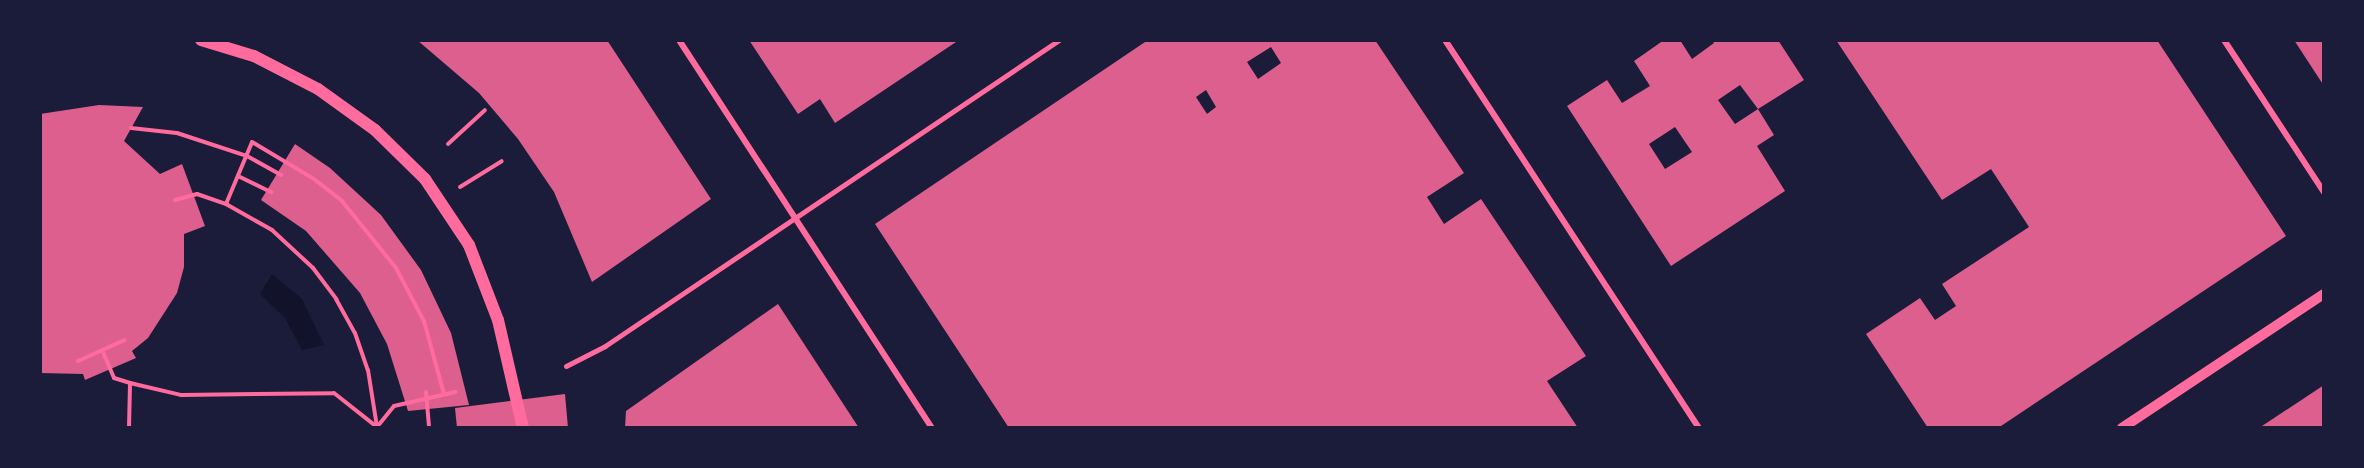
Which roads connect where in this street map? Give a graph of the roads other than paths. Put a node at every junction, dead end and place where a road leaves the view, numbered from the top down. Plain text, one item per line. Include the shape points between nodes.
1 (201, 40) edge
2 (679, 40) edge
3 (1059, 40) edge
4 (1444, 40) edge
5 (2224, 40) edge
6 (2324, 192) edge
7 (794, 216) junction
8 (2324, 294) edge
9 (566, 366) dead end
10 (523, 428) edge
11 (932, 428) edge
12 (1699, 428) edge
13 (2122, 428) edge

1 - 10 main road via 254,56 318,89 375,130 425,179 473,256 498,320
2 - 7 street
3 - 7 street
4 - 12 street
5 - 6 street
7 - 9 street via 605,346
7 - 11 street
8 - 13 street

